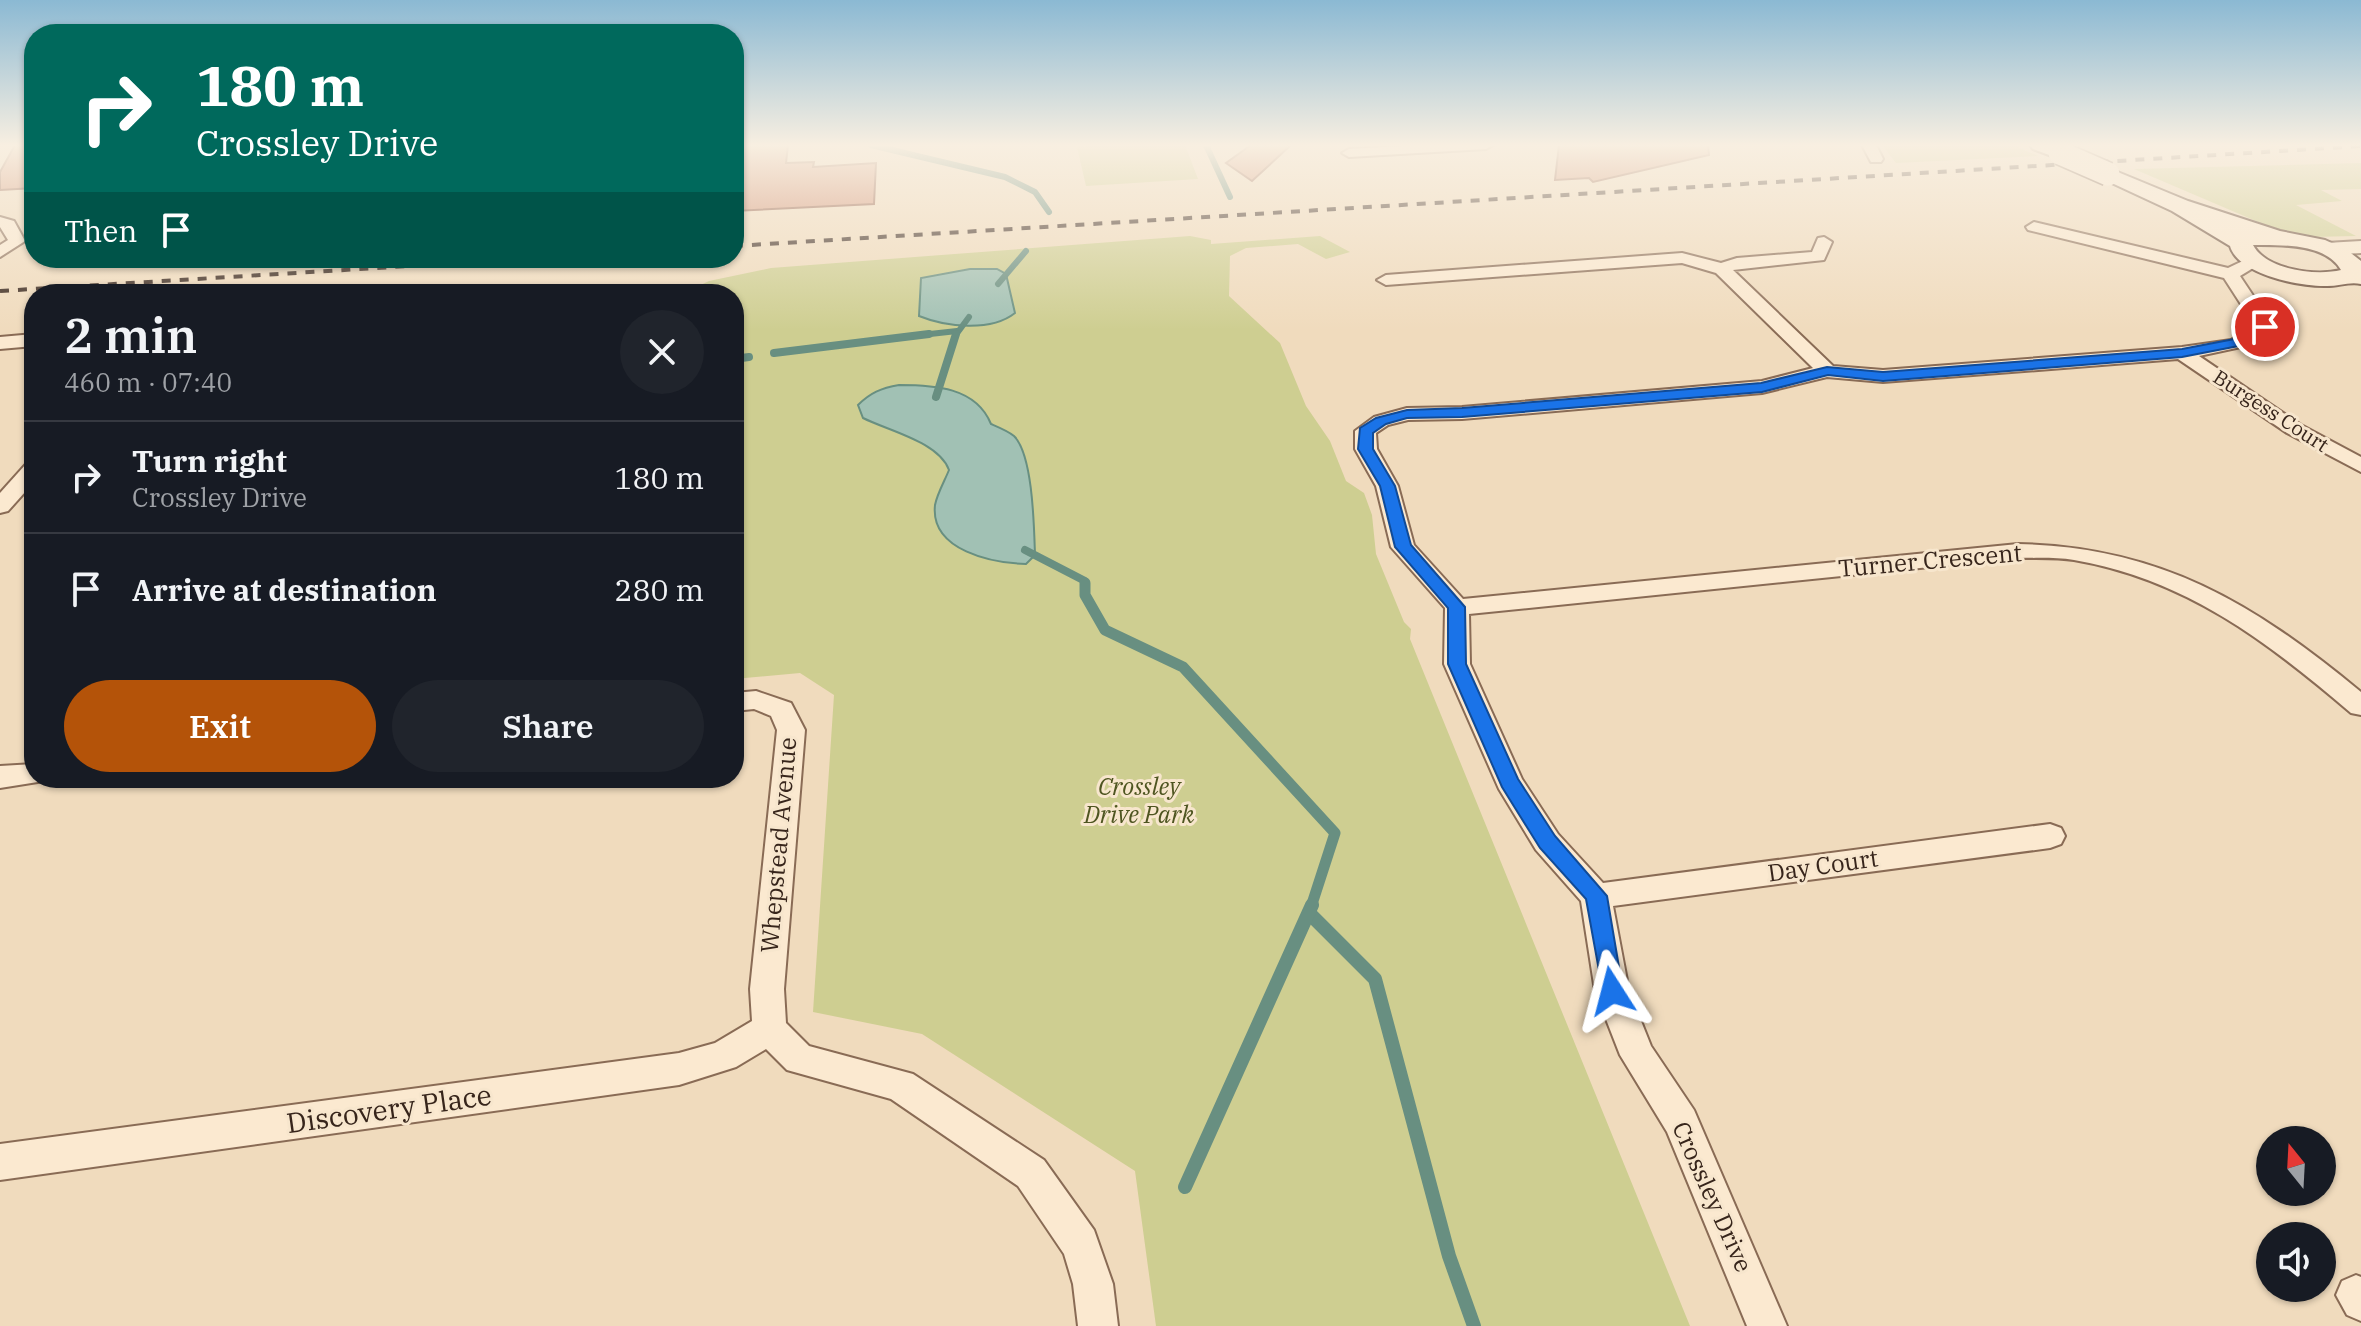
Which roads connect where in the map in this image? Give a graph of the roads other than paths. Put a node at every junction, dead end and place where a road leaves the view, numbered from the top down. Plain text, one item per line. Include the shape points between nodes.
1 (2181, 207) edge
2 (2183, 207) edge
3 (0, 222) edge
4 (2034, 227) dead end
5 (2278, 238) junction
6 (1824, 242) dead end
7 (2361, 247) edge
8 (2326, 249) junction
9 (0, 252) edge
10 (2249, 253) junction
11 (1722, 269) junction
12 (2230, 274) junction
13 (1386, 280) dead end
14 (2359, 281) edge
15 (24, 341) edge
16 (0, 343) edge
17 (2182, 353) junction
18 (1827, 371) junction
19 (2361, 466) edge
20 (24, 480) edge
21 (0, 506) edge
22 (1457, 607) junction
23 (744, 701) edge
24 (2361, 706) edge
25 (24, 775) edge
26 (0, 777) edge
27 (2050, 836) dead end
28 (1596, 896) junction
29 (769, 1029) junction
30 (0, 1162) edge
31 (1098, 1326) edge
32 (1767, 1326) edge

1 - 10 main road
2 - 5 main road
3 - 9 street via 8,224 17,241
4 - 12 street
5 - 8 main road
5 - 10 main road via 2262,238
6 - 11 street via 1818,256
7 - 8 street
8 - 14 main road via 2349,261
10 - 12 street
10 - 14 main road via 2284,273
11 - 13 street via 1682,258
11 - 18 street
12 - 17 street via 2265,327 2255,340
15 - 16 street
17 - 18 street via 1883,376
17 - 19 street, Burgess Court via 2294,429
18 - 22 street via 1762,387 1407,414 1365,431 1366,449 1387,486 1403,547
20 - 21 street
22 - 24 street, Turner Crescent via 2018,551 2070,552 2131,565 2213,598 2308,662
22 - 28 street via 1457,664 1509,782 1547,842
23 - 29 street, Whepstead Avenue via 781,710 791,730 767,989
25 - 26 street
27 - 28 street, Day Court
28 - 32 street, Crossley Drive via 1612,991 1637,1055 1681,1122
29 - 30 street, Discovery Place via 724,1056 679,1069
29 - 31 street via 799,1059 900,1085 1031,1173 1080,1244 1093,1284

